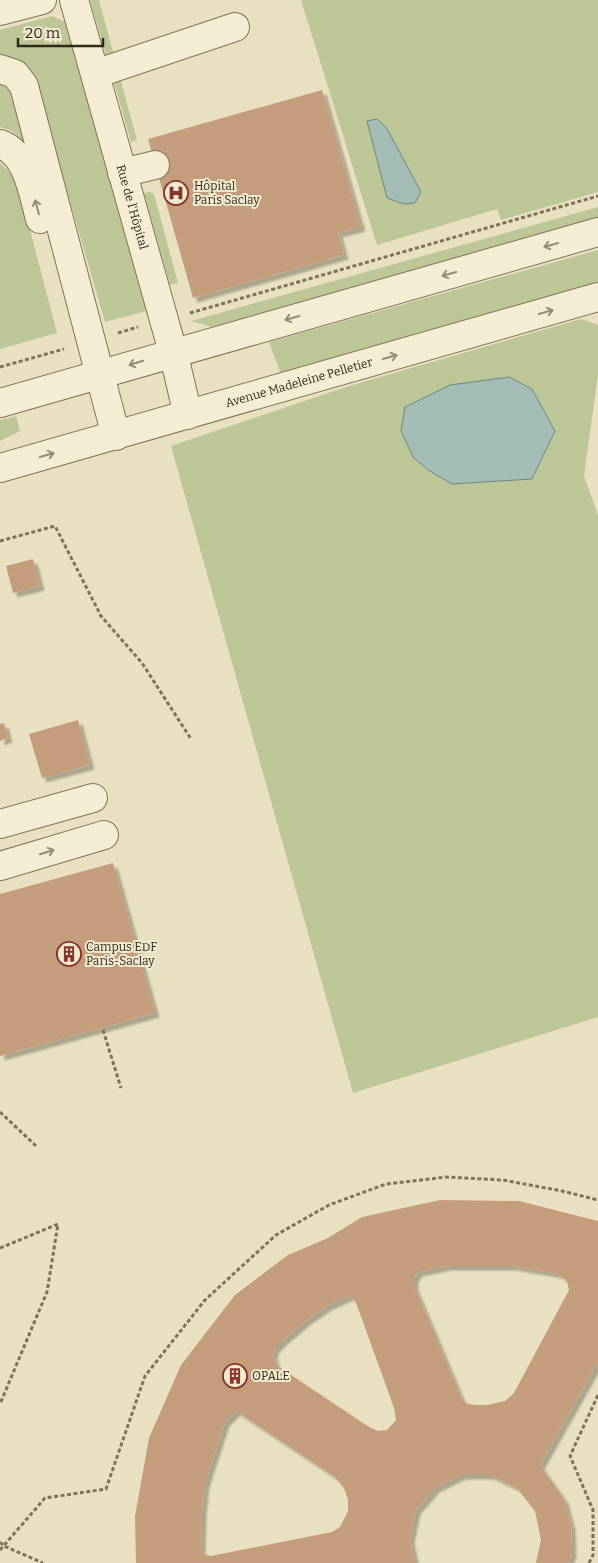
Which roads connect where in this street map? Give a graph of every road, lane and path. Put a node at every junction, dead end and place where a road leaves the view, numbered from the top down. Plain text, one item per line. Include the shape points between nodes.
1 (42, 0) edge
2 (74, 0) edge
3 (0, 12) edge
4 (234, 27) dead end
5 (0, 69) edge
6 (95, 74) junction
7 (0, 144) edge
8 (155, 165) dead end
9 (122, 173) junction
10 (598, 196) edge
11 (598, 232) edge
12 (598, 297) edge
13 (163, 321) junction
14 (83, 344) junction
15 (173, 352) junction
16 (0, 367) edge
17 (92, 376) junction
18 (0, 403) edge
19 (188, 415) junction
20 (110, 437) junction
21 (0, 468) edge
22 (0, 541) edge
23 (191, 739) dead end
24 (93, 798) dead end
25 (0, 824) edge
26 (104, 835) dead end
27 (0, 866) edge
28 (104, 1030) dead end
29 (121, 1088) dead end
30 (0, 1112) edge
31 (36, 1146) dead end
32 (598, 1200) edge
33 (0, 1248) edge
34 (598, 1395) edge
35 (0, 1404) edge
36 (0, 1542) edge
37 (4, 1546) junction
38 (0, 1550) edge
39 (43, 1563) edge
40 (591, 1563) edge

1 - 3 street
2 - 6 street, Rue de l'Hôpital
4 - 6 street
5 - 14 street via 16,74 24,86
6 - 9 street, Rue de l'Hôpital
14 -> 7 street via 21,160
8 - 9 street
9 - 13 street, Rue de l'Hôpital
10 - 13 path
11 -> 15 street
19 -> 12 street, Avenue Madeleine Pelletier
13 - 14 path
13 - 15 street, Rue de l'Hôpital
14 - 16 path
14 - 17 street
15 -> 17 street
15 - 19 street, Rue de l'Hôpital
17 - 18 street
17 - 20 street
19 - 20 street, Avenue Madeleine Pelletier
21 -> 20 street, Avenue Madeleine Pelletier
22 - 23 path via 55,526 101,616 142,663
24 - 25 street
27 -> 26 street
28 - 29 path
30 - 31 path
32 - 37 path via 503,1180 446,1177 386,1184 329,1205 276,1235 205,1300 145,1376 106,1489 45,1498
33 - 35 path via 58,1224 47,1292
34 - 40 path via 570,1456 593,1510
36 - 37 path
37 - 38 path
37 - 39 path

